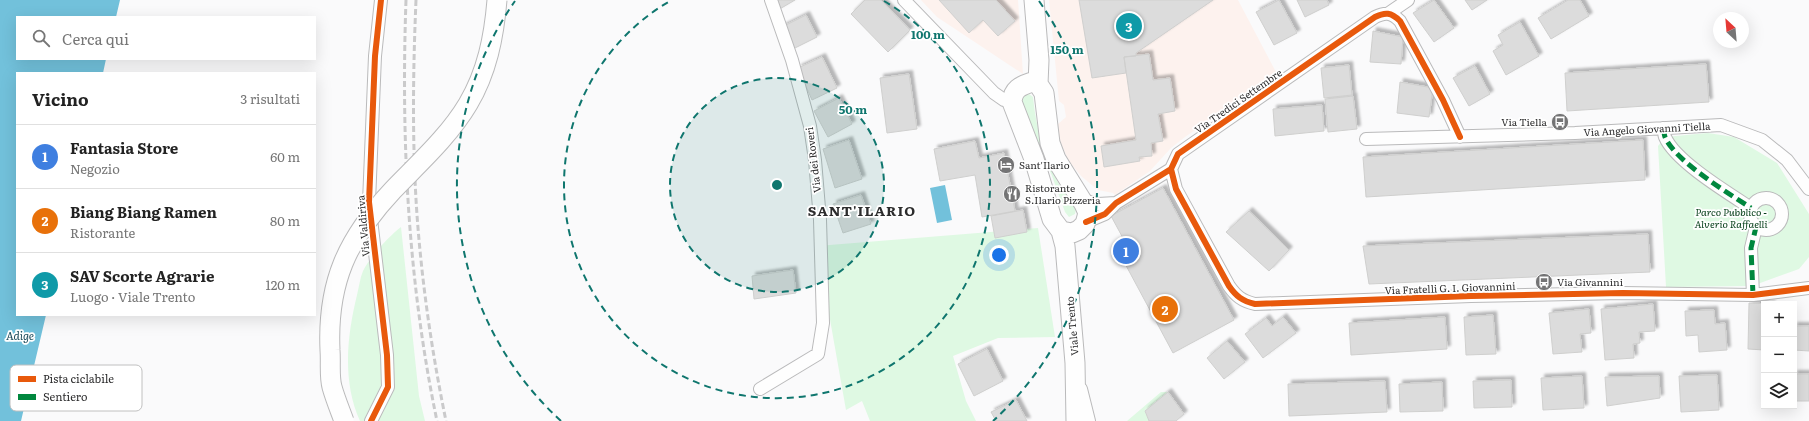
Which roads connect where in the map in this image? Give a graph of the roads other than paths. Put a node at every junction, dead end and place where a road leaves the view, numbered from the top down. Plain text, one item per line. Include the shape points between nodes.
1 (381, 0) edge
2 (497, 0) edge
3 (771, 0) edge
4 (904, 0) edge
5 (1034, 0) edge
6 (1408, 0) edge
7 (1390, 13) junction
8 (1038, 84) junction
9 (1012, 102) junction
10 (1663, 128) junction
11 (1460, 137) junction
12 (1366, 139) dead end
13 (1171, 169) junction
14 (1809, 189) edge
15 (1082, 200) junction
16 (1116, 203) junction
17 (1751, 208) junction
18 (1086, 222) junction
19 (1756, 227) junction
20 (1061, 231) junction
21 (1809, 288) edge
22 (1753, 295) junction
23 (1075, 362) junction
24 (760, 389) dead end
25 (344, 421) edge
26 (371, 421) edge
27 (1076, 421) edge
28 (1089, 421) edge

1 - 26 street, Via Valdiriva via 375,56 369,202 387,355 388,387
2 - 25 main road, bridge via 489,54 468,105 356,235 347,252 338,277 329,330 332,385
3 - 24 street, Via dei Roveri via 792,60 810,126 820,220 823,323 818,354
4 - 9 street via 994,93
5 - 8 main road via 1039,60
6 - 7 street
7 - 11 street via 1400,21
7 - 13 street, Via Tredici Settembre via 1375,18 1178,154
8 - 9 main road via 1032,82 1016,88 1012,94
8 - 15 main road via 1044,93 1050,143 1054,155
9 - 20 main road, Viale Trento via 1034,159 1052,219
10 - 11 street, Via Angelo Giovanni Tiella
10 - 14 street, Via Angelo Giovanni Tiella via 1721,125 1762,140 1787,160
10 - 17 street via 1665,137 1676,154
11 - 12 street, Via Angelo Giovanni Tiella
13 - 16 street
13 - 22 street, Via Fratelli G. I. Giovannini via 1176,189 1229,286 1245,302 1255,304 1623,293
15 - 16 street via 1098,204
15 - 18 main road via 1088,213
16 - 18 street via 1105,214
17 - 19 street via 1749,216
17 - 19 street via 1754,202 1764,198 1775,201 1781,209 1780,220 1773,228 1766,230
18 - 20 main road via 1072,233
19 - 22 street via 1751,248
20 - 23 main road, Viale Trento via 1065,246
21 - 22 street, Via Fratelli G. I. Giovannini
23 - 27 main road
23 - 28 street, Viale Trento

